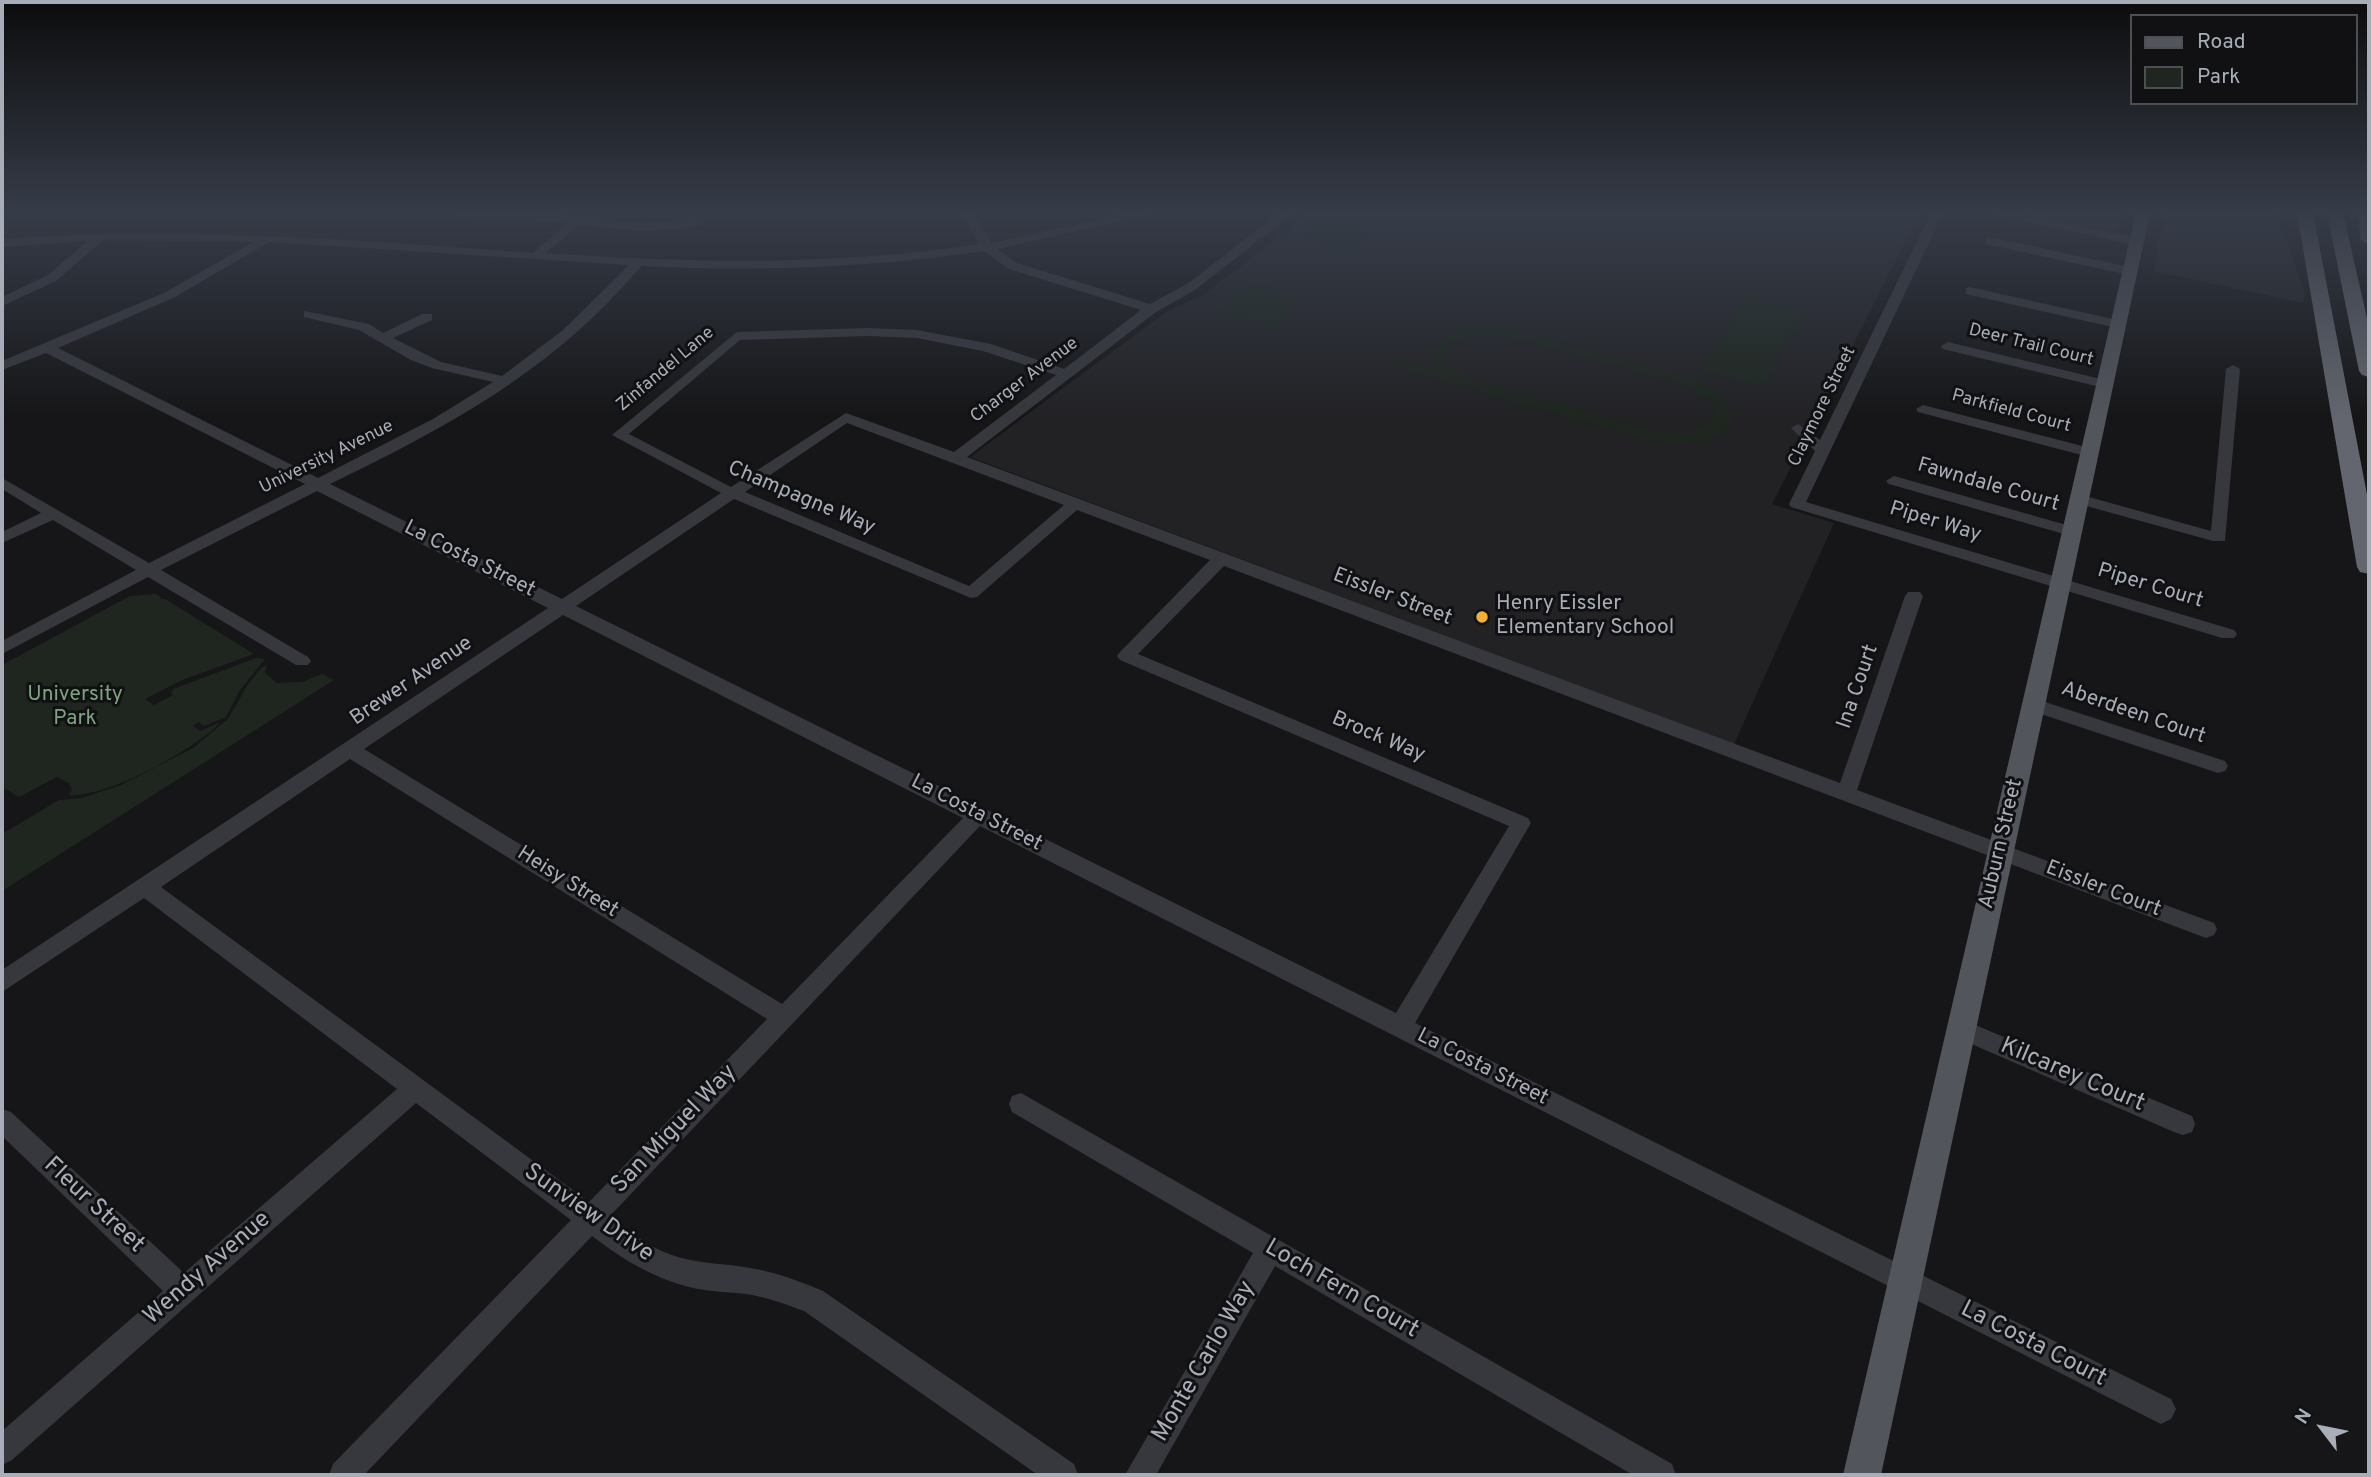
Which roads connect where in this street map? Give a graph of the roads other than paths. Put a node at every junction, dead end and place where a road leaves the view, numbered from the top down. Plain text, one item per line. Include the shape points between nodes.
1 (44, 282) edge
2 (197, 282) edge
3 (620, 282) edge
4 (1060, 282) edge
5 (1198, 282) edge
6 (1904, 282) edge
7 (2127, 282) edge
8 (2317, 282) edge
9 (2350, 282) edge
10 (1970, 291) dead end
11 (2, 302) edge
12 (1151, 309) junction
13 (309, 314) dead end
14 (427, 317) dead end
15 (2117, 324) junction
16 (737, 336) joint
17 (383, 338) junction
18 (1948, 346) dead end
19 (46, 348) junction
20 (2, 366) edge
21 (2233, 369) dead end
22 (2369, 371) edge
23 (1067, 373) junction
24 (505, 381) junction
25 (2104, 384) junction
26 (1923, 409) dead end
27 (846, 417) joint
28 (1798, 428) dead end
29 (618, 435) joint
30 (1823, 450) junction
31 (2089, 452) junction
32 (956, 458) junction
33 (1894, 481) dead end
34 (2, 484) edge
35 (320, 485) junction
36 (734, 493) junction
37 (2078, 499) junction
38 (1075, 503) junction
39 (1797, 504) joint
40 (52, 514) junction
41 (2071, 531) junction
42 (2, 538) edge
43 (1222, 558) junction
44 (2369, 567) edge
45 (148, 570) junction
46 (2060, 583) junction
47 (1914, 596) dead end
48 (564, 607) junction
49 (2228, 634) dead end
50 (2, 648) edge
51 (302, 662) dead end
52 (2033, 704) junction
53 (351, 750) junction
54 (2218, 766) dead end
55 (1846, 793) junction
56 (978, 815) junction
57 (2000, 851) junction
58 (145, 887) junction
59 (2206, 929) dead end
60 (2, 982) edge
61 (784, 1017) junction
62 (1400, 1027) junction
63 (1961, 1029) junction
64 (414, 1088) junction
65 (1021, 1104) dead end
66 (2, 1120) edge
67 (2183, 1124) dead end
68 (589, 1220) junction
69 (1270, 1248) junction
70 (1905, 1281) junction
71 (183, 1291) junction
72 (2161, 1409) dead end
73 (2, 1450) edge
74 (344, 1475) edge
75 (1063, 1475) edge
76 (1140, 1475) edge
77 (1661, 1475) edge
78 (1861, 1475) edge

1 - 11 street
2 - 19 street
3 - 24 street, University Avenue via 577,326
4 - 12 street
5 - 12 street, Charger Avenue
6 - 30 street, Claymore Street
7 - 15 main road, Auburn Street
8 - 44 highway
9 - 22 highway
10 - 15 street
12 - 23 street, Charger Avenue
13 - 17 street via 347,321
14 - 17 street
15 - 25 main road, Auburn Street
16 - 23 street via 918,334 986,347
16 - 29 street, Zinfandel Lane
17 - 24 street via 423,360
18 - 25 street, Deer Trail Court
19 - 20 street
19 - 35 street, La Costa Street
21 - 37 street via 2219,538
23 - 32 street, Charger Avenue
24 - 35 street, University Avenue via 434,426
25 - 31 main road, Auburn Street
26 - 31 street, Parkfield Court
27 - 32 street, Eissler Street
27 - 36 street, Brewer Avenue
28 - 30 street
29 - 36 street, Champagne Way
30 - 39 street, Claymore Street
31 - 37 main road, Auburn Street
32 - 38 street, Eissler Street
33 - 41 street, Fawndale Court
34 - 40 street
35 - 45 street, University Avenue
35 - 48 street, La Costa Street
36 - 38 street, Champagne Way via 971,593
36 - 48 street, Brewer Avenue
37 - 41 main road, Auburn Street
38 - 43 street, Eissler Street
39 - 46 street, Piper Way
40 - 42 street
40 - 45 street
41 - 46 main road, Auburn Street
43 - 55 street, Eissler Street
43 - 62 street, Brock Way via 1126,656 1521,823
45 - 50 street, University Avenue
45 - 51 street
46 - 49 street, Piper Court
46 - 52 main road, Auburn Street
47 - 55 street, Ina Court
48 - 53 street, Brewer Avenue
48 - 56 street, La Costa Street
52 - 54 street, Aberdeen Court
52 - 57 main road, Auburn Street
53 - 58 street, Brewer Avenue
53 - 61 street, Heisy Street
55 - 57 street, Eissler Street
56 - 61 street, San Miguel Way
56 - 62 street, La Costa Street
57 - 59 street, Eissler Court
57 - 63 main road, Auburn Street
58 - 60 street, Brewer Avenue
58 - 64 street, Sunview Drive
61 - 68 street, San Miguel Way
62 - 70 street, La Costa Street
63 - 67 street, Kilcarey Court
63 - 70 main road, Auburn Street
64 - 68 street, Sunview Drive
64 - 71 street, Wendy Avenue
65 - 69 street, Loch Fern Court
66 - 71 street, Fleur Street
68 - 74 street, San Miguel Way
68 - 75 street, Sunview Drive via 638,1254 669,1268 780,1288 813,1301
69 - 76 street, Monte Carlo Way
69 - 77 street, Loch Fern Court
70 - 72 street, La Costa Court
70 - 78 main road, Auburn Street
71 - 73 street, Wendy Avenue

